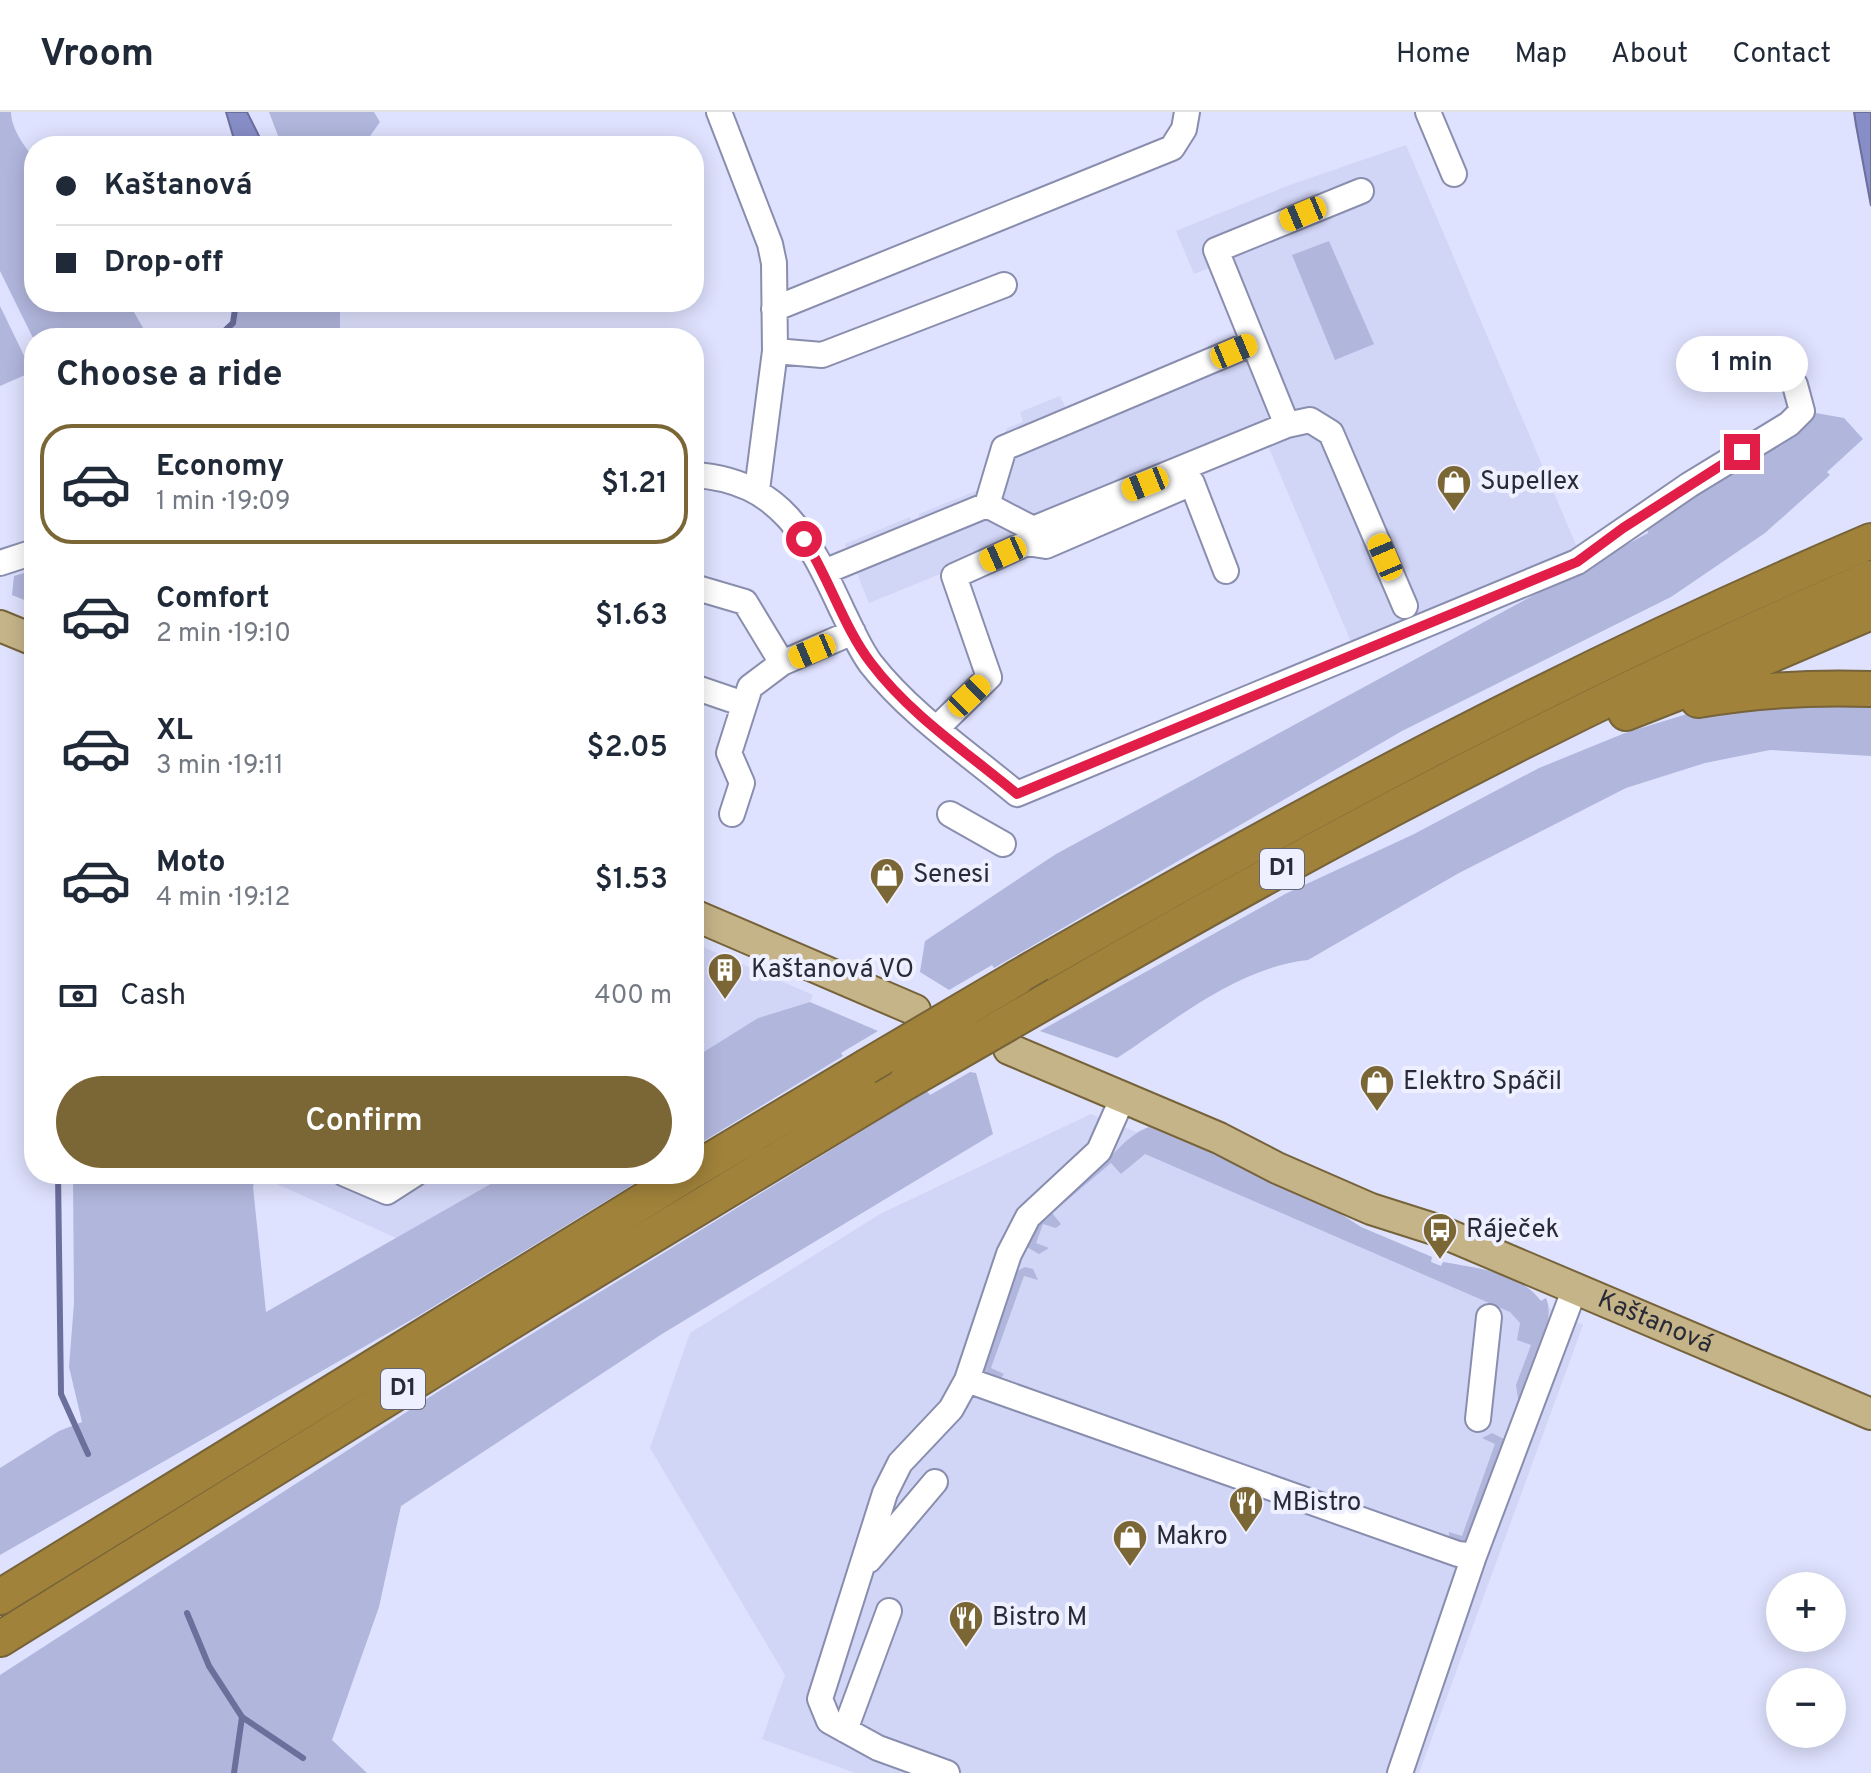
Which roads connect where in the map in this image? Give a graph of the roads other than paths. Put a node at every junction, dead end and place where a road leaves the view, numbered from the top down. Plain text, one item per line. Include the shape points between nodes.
1 (719, 112) edge
2 (1187, 112) edge
3 (1428, 112) edge
4 (1454, 174) dead end
5 (1361, 191) dead end
6 (1004, 285) dead end
7 (774, 309) junction
8 (1253, 343) junction
9 (775, 351) junction
10 (1795, 385) dead end
11 (1287, 425) junction
12 (704, 476) edge
13 (757, 490) junction
14 (987, 505) junction
15 (1866, 543) edge
16 (24, 555) edge
17 (0, 563) edge
18 (1226, 571) dead end
19 (824, 572) junction
20 (704, 590) edge
21 (1870, 590) edge
22 (1405, 606) dead end
23 (0, 626) edge
24 (853, 632) junction
25 (24, 636) edge
26 (782, 663) junction
27 (1871, 689) edge
28 (704, 690) edge
29 (744, 704) junction
30 (1638, 709) junction
31 (937, 728) junction
32 (1510, 748) junction
33 (732, 814) dead end
34 (950, 814) dead end
35 (1003, 844) dead end
36 (704, 919) edge
37 (915, 1010) dead end
38 (1009, 1049) dead end
39 (1123, 1097) junction
40 (704, 1164) edge
41 (368, 1184) edge
42 (399, 1184) edge
43 (671, 1184) edge
44 (1575, 1288) junction
45 (1489, 1317) dead end
46 (967, 1380) junction
47 (1871, 1414) edge
48 (1478, 1419) dead end
49 (935, 1482) dead end
50 (1474, 1556) junction
51 (861, 1570) junction
52 (0, 1597) edge
53 (889, 1611) dead end
54 (0, 1639) edge
55 (845, 1730) junction
56 (947, 1773) edge
57 (1400, 1773) edge

1 - 7 street via 770,244
2 - 7 street via 1172,148
3 - 4 street
5 - 8 street via 1216,250
6 - 9 street via 822,355
7 - 9 street
8 - 11 street
8 - 14 street via 1004,448
9 - 13 street
10 - 31 street via 1802,411 1789,424 1577,562 1017,794
11 - 14 street via 1033,529
11 - 22 street via 1310,420 1331,433
12 - 13 street
13 - 19 street via 788,516
14 - 19 street
15 - 40 highway, D1, bridge via 1427,752 1160,895
16 - 17 street
18 - 31 street via 1192,483 1046,546 1027,543 954,576 989,677
19 - 24 street
20 - 26 street via 745,602
21 - 30 highway
21 - 32 highway, D1 via 1726,644
23 - 25 main road
24 - 26 street
24 - 31 street via 869,661 901,698
26 - 29 street via 750,687
27 - 30 highway via 1765,689
28 - 29 street
29 - 33 street via 729,753 742,783
30 - 32 highway
32 - 54 highway, D1, bridge via 1177,925 906,1082
34 - 35 street
36 - 37 main road
38 - 39 main road, Kaštanová
39 - 44 main road, Kaštanová via 1247,1151 1304,1160 1373,1191 1437,1230
39 - 46 street via 1099,1151 1028,1217 1009,1254
41 - 42 street via 387,1192
43 - 52 highway, D1
44 - 47 main road, Kaštanová
44 - 50 street
45 - 48 street
46 - 50 street
46 - 51 street via 951,1409 900,1463
49 - 51 street
50 - 57 street
51 - 55 street via 820,1699 829,1721
53 - 55 street
55 - 56 street

